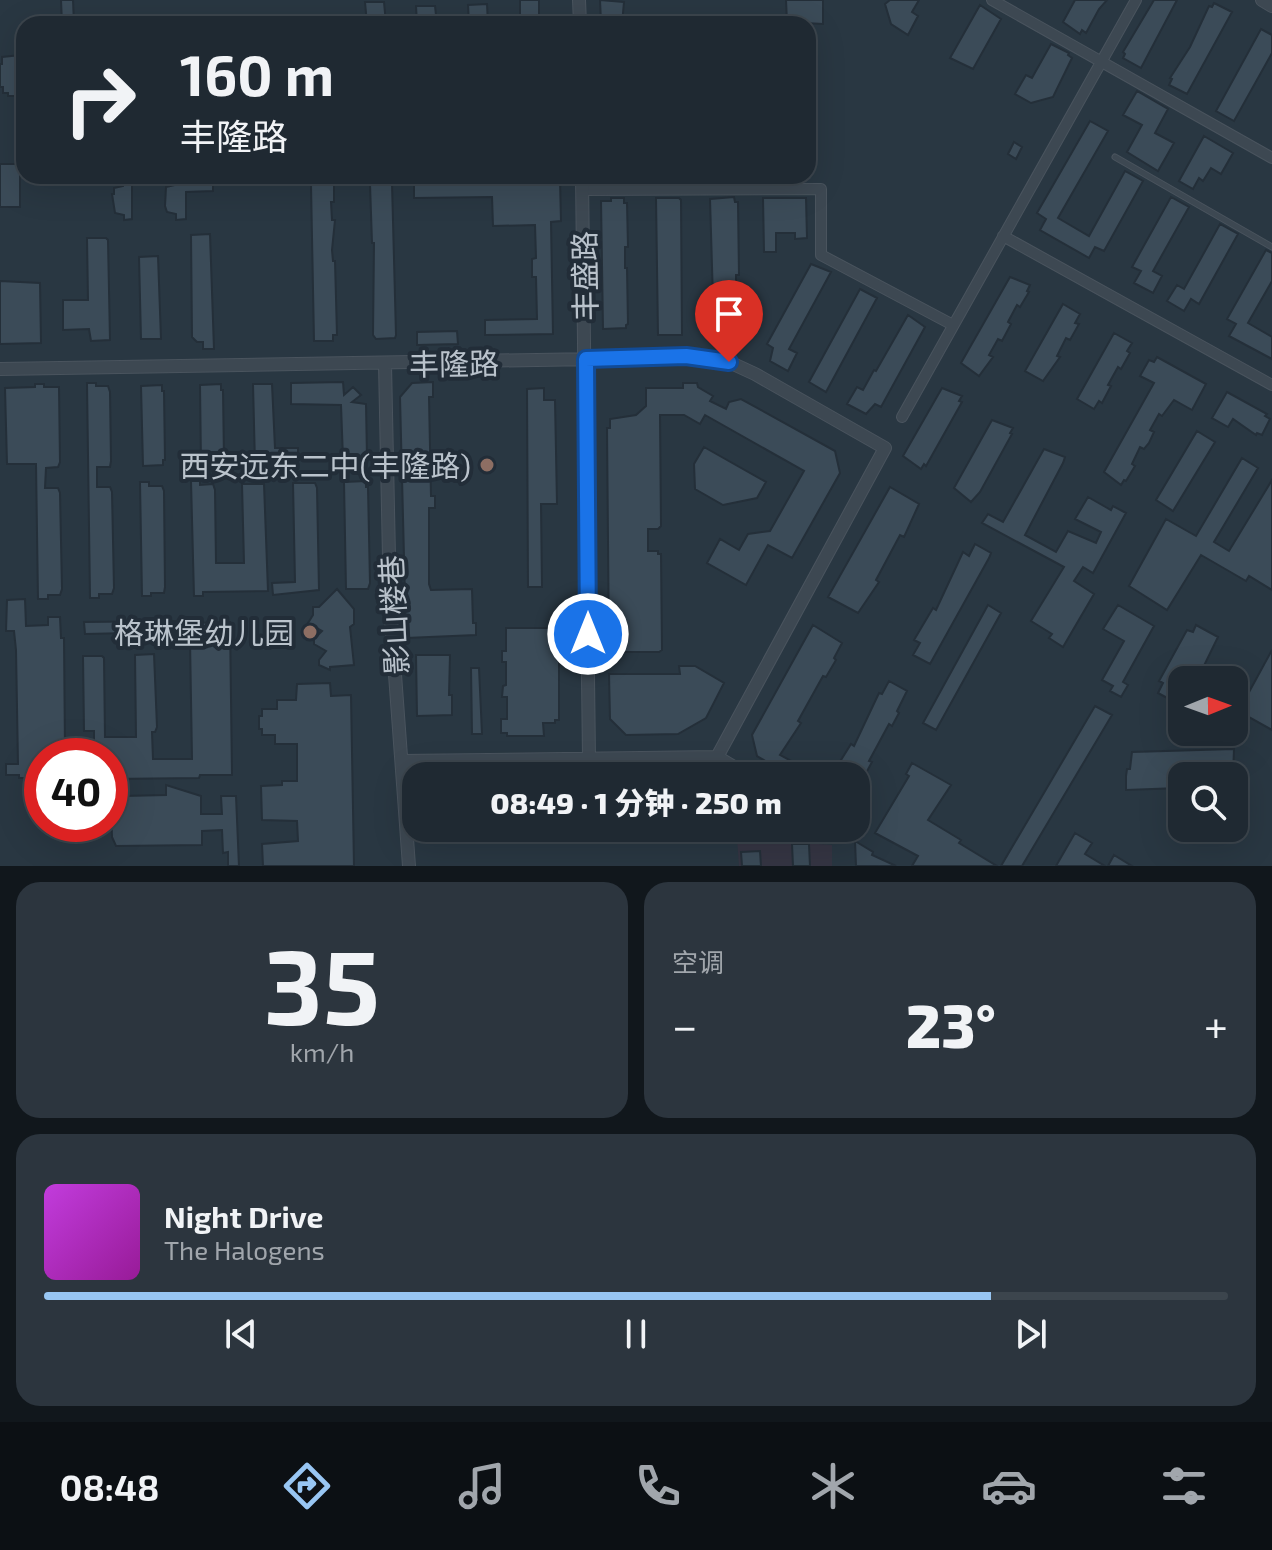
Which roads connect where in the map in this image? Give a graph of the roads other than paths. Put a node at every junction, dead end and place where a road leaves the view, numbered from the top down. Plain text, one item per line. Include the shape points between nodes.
1 (992, 0) edge
2 (1136, 0) edge
3 (1262, 0) edge
4 (1272, 6) edge
5 (1101, 62) junction
6 (1115, 157) dead end
7 (1272, 158) edge
8 (582, 184) edge
9 (622, 184) edge
10 (1003, 236) junction
11 (1272, 247) edge
12 (953, 325) junction
13 (586, 359) junction
14 (385, 364) junction
15 (0, 369) edge
16 (1272, 385) edge
17 (902, 417) dead end
18 (717, 757) junction
19 (589, 759) junction
20 (402, 761) junction
21 (725, 762) edge
22 (409, 866) edge

1 - 5 street
2 - 5 street
3 - 4 street
5 - 7 street
5 - 10 street
6 - 11 lane
8 - 13 street, 丰盛路
9 - 12 street via 821,189 821,255
10 - 12 street
10 - 16 street
12 - 17 street
13 - 14 street, 丰隆路
13 - 18 street, 丰隆路 via 686,356 729,362 885,448
13 - 19 street, 丰盛路
14 - 15 street, 丰隆路
14 - 20 street, 影山楼巷 via 390,606
18 - 19 street
18 - 21 street
19 - 20 street
20 - 22 street, 影山楼巷

